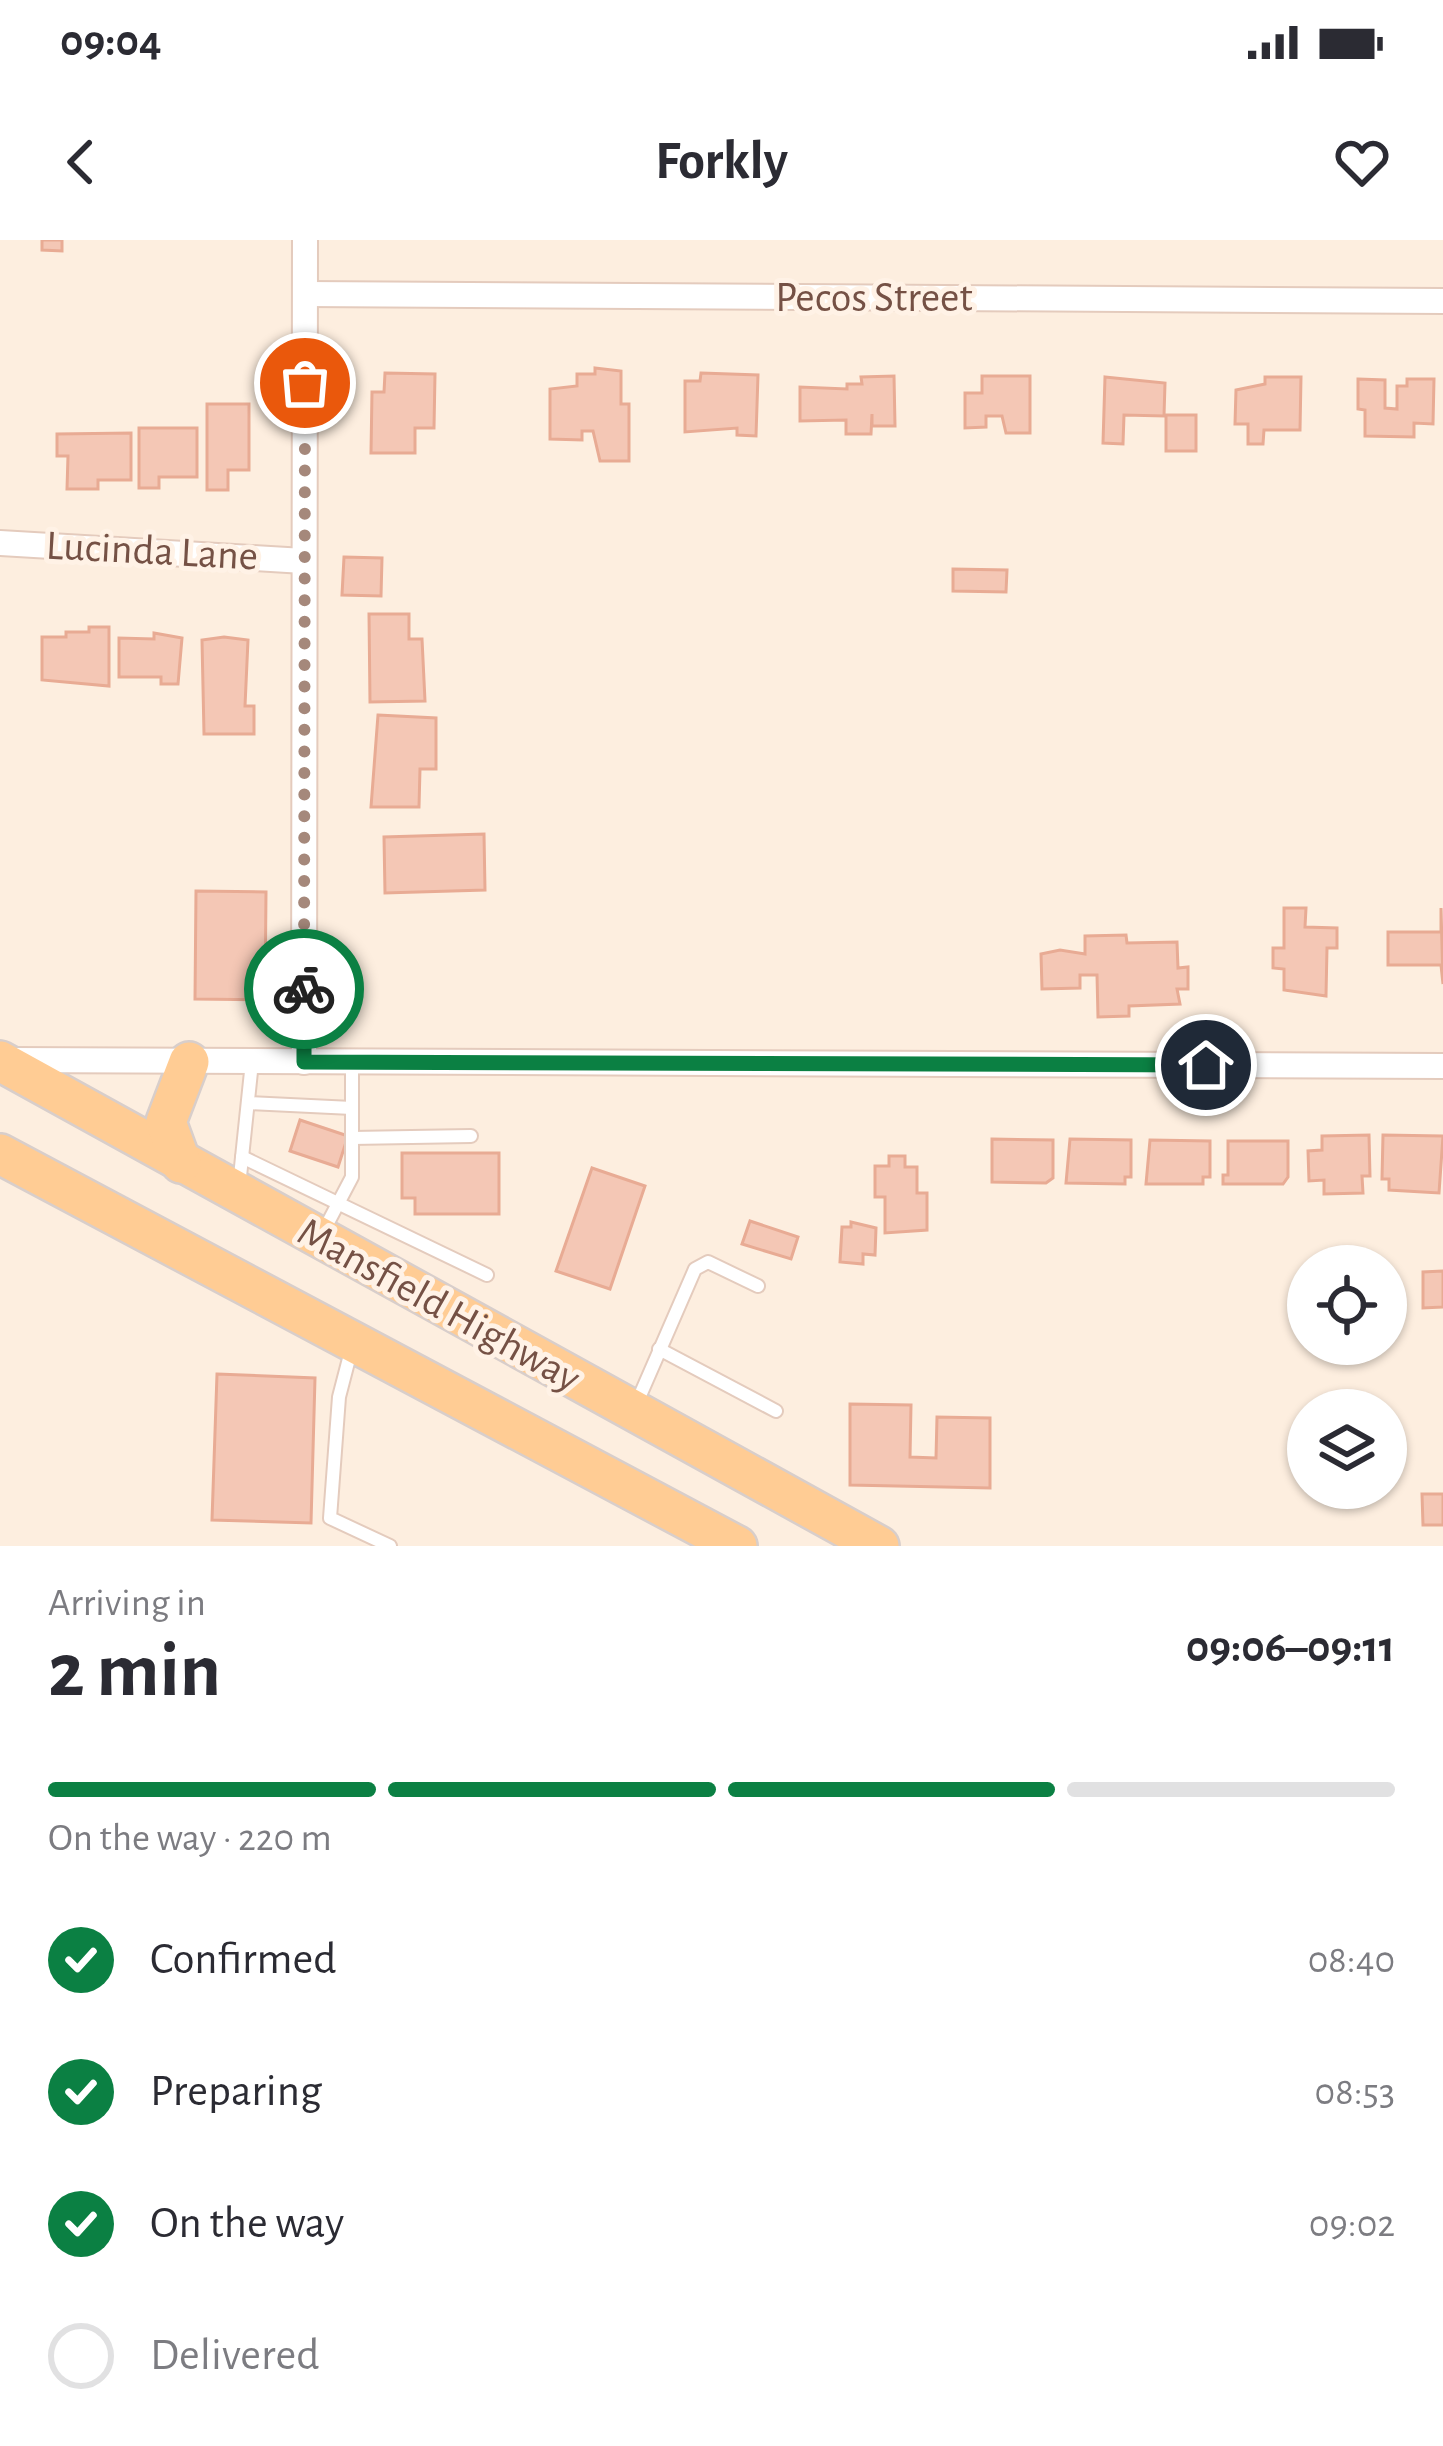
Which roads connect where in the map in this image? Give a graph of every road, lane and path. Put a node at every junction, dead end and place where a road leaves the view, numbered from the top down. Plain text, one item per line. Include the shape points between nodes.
1 (305, 240) edge
2 (305, 294) junction
3 (1443, 301) edge
4 (0, 543) edge
5 (304, 561) junction
6 (0, 1061) edge
7 (189, 1062) junction
8 (252, 1062) junction
9 (304, 1062) junction
10 (352, 1062) junction
11 (1443, 1066) edge
12 (248, 1103) junction
13 (352, 1108) junction
14 (471, 1136) dead end
15 (352, 1138) junction
16 (0, 1154) edge
17 (181, 1163) junction
18 (240, 1175) junction
19 (339, 1202) junction
20 (320, 1239) junction
21 (488, 1275) dead end
22 (758, 1286) dead end
23 (352, 1346) junction
24 (659, 1349) junction
25 (633, 1411) junction
26 (776, 1411) dead end
27 (390, 1546) edge
28 (737, 1546) edge
29 (879, 1546) edge

1 - 2 street
2 - 3 street, Pecos Street
2 - 5 street
4 - 5 street, Lucinda Lane
5 - 9 street
6 - 7 street
6 - 17 main road, Mansfield Highway
7 - 8 street
7 - 17 main road via 166,1122
8 - 9 street
8 - 12 lane
9 - 10 street
10 - 11 street
10 - 13 lane
12 - 13 lane
12 - 18 lane
13 - 15 lane
14 - 15 lane
15 - 19 lane via 352,1177
16 - 23 main road, Mansfield Highway
17 - 18 main road, Mansfield Highway
18 - 19 lane
18 - 20 main road, Mansfield Highway
19 - 20 lane
19 - 21 lane
20 - 25 main road, Mansfield Highway
22 - 24 lane via 708,1262 694,1269
23 - 27 lane via 339,1397 330,1518
23 - 28 main road, Mansfield Highway
24 - 25 lane
24 - 26 lane
25 - 29 main road, Mansfield Highway

